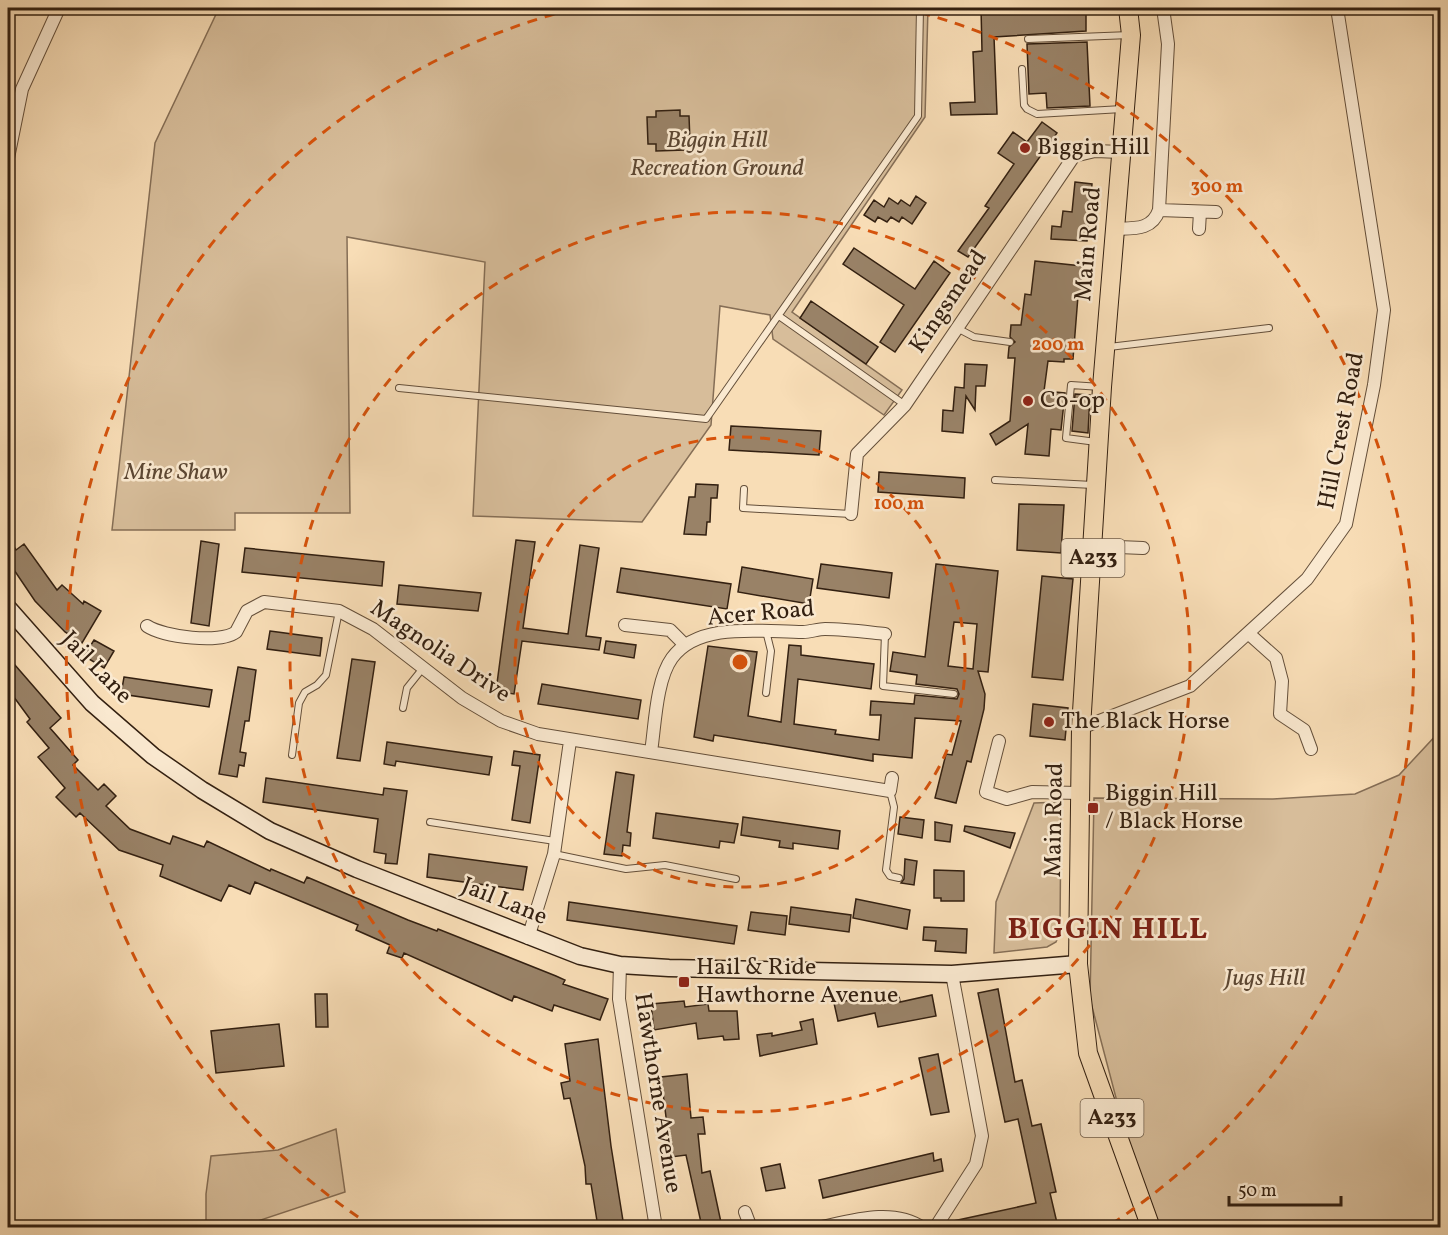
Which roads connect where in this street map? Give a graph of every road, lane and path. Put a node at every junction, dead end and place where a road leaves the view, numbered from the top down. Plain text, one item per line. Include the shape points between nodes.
1 (59, 8) edge
2 (921, 8) edge
3 (1128, 8) edge
4 (1163, 8) edge
5 (1337, 8) edge
6 (1131, 34) junction
7 (1028, 39) dead end
8 (1022, 69) dead end
9 (1125, 109) junction
10 (1121, 152) junction
11 (8, 158) edge
12 (1159, 210) junction
13 (1200, 212) junction
14 (1216, 212) dead end
15 (1113, 229) junction
16 (1199, 229) dead end
17 (779, 316) junction
18 (957, 328) junction
19 (1269, 328) dead end
20 (1010, 342) dead end
21 (1105, 347) junction
22 (1102, 387) junction
23 (399, 388) dead end
24 (905, 405) junction
25 (1099, 442) junction
26 (995, 480) dead end
27 (1097, 486) junction
28 (744, 489) dead end
29 (851, 514) joint
30 (1094, 546) junction
31 (1143, 548) dead end
32 (8, 608) edge
33 (339, 611) junction
34 (625, 625) dead end
35 (147, 626) dead end
36 (766, 630) junction
37 (1248, 633) junction
38 (885, 634) joint
39 (685, 645) junction
40 (424, 668) junction
41 (766, 693) dead end
42 (954, 694) dead end
43 (403, 708) dead end
44 (1081, 729) junction
45 (570, 741) junction
46 (999, 741) dead end
47 (1311, 750) dead end
48 (651, 752) junction
49 (292, 755) dead end
50 (892, 778) dead end
51 (890, 791) junction
52 (1079, 793) junction
53 (430, 822) dead end
54 (555, 848) junction
55 (899, 878) dead end
56 (736, 879) dead end
57 (528, 938) junction
58 (1078, 964) junction
59 (620, 965) junction
60 (952, 974) junction
61 (745, 1212) dead end
62 (656, 1227) edge
63 (751, 1227) edge
64 (818, 1227) edge
65 (923, 1227) edge
66 (936, 1227) edge
67 (1151, 1227) edge

1 - 11 street via 22,89
2 - 17 lane via 918,116
3 - 6 main road, Main Road / A233
4 - 12 street via 1168,45
5 - 37 street, Hill Crest Road via 1384,310 1374,385 1346,524 1307,579
6 - 7 lane
6 - 9 main road, Main Road / A233
8 - 9 lane via 1024,105 1031,112
9 - 10 main road, Main Road / A233
10 - 15 main road, Main Road / A233
10 - 18 street, Kingsmead via 1095,151 1074,156
12 - 13 street
12 - 15 street via 1156,220 1143,228
13 - 14 street
13 - 16 street
15 - 21 main road, Main Road / A233
17 - 23 lane via 706,419
17 - 24 lane
18 - 20 lane via 974,337
18 - 24 street, Kingsmead
19 - 21 lane
21 - 22 main road, Main Road / A233
22 - 25 main road, Main Road / A233
22 - 25 lane via 1071,385 1066,438
24 - 29 street, Kingsmead via 857,454
25 - 27 main road, Main Road / A233
26 - 27 lane
27 - 30 main road, Main Road / A233
28 - 29 lane via 743,508
30 - 31 street
30 - 44 main road, Main Road / A233
32 - 57 street, Jail Lane via 92,703 153,756 202,790 270,831
33 - 35 street, Magnolia Drive via 264,602 248,611 236,632 216,639 161,632
33 - 40 street, Magnolia Drive via 374,629
33 - 49 lane via 326,675 305,692 300,704
34 - 39 street via 670,630
36 - 38 street, Acer Road
36 - 39 street, Acer Road via 710,635
36 - 41 lane via 771,651
37 - 44 street, Hill Crest Road via 1190,686
37 - 47 street via 1276,658 1282,681 1280,714 1304,730
38 - 42 lane via 883,686
39 - 48 street, Acer Road via 671,659 663,677
40 - 43 lane via 407,688
40 - 45 street, Magnolia Drive via 462,698 501,721
44 - 52 main road, Main Road / A233
45 - 48 street, Magnolia Drive
45 - 54 street
46 - 52 street via 986,792 1007,799 1032,792
48 - 51 street, Magnolia Drive
50 - 51 street
51 - 55 lane via 894,807 886,870 890,876
52 - 58 main road, Main Road / A233
53 - 54 lane
54 - 56 lane via 626,869 665,865
54 - 57 street
57 - 59 street, Jail Lane
58 - 60 street, Jail Lane
58 - 67 main road, Main Road / A233 via 1088,1053
59 - 60 street, Jail Lane
59 - 62 street, Hawthorne Avenue via 619,999
60 - 66 street via 982,1136 976,1164
61 - 63 street
64 - 65 street via 876,1216

